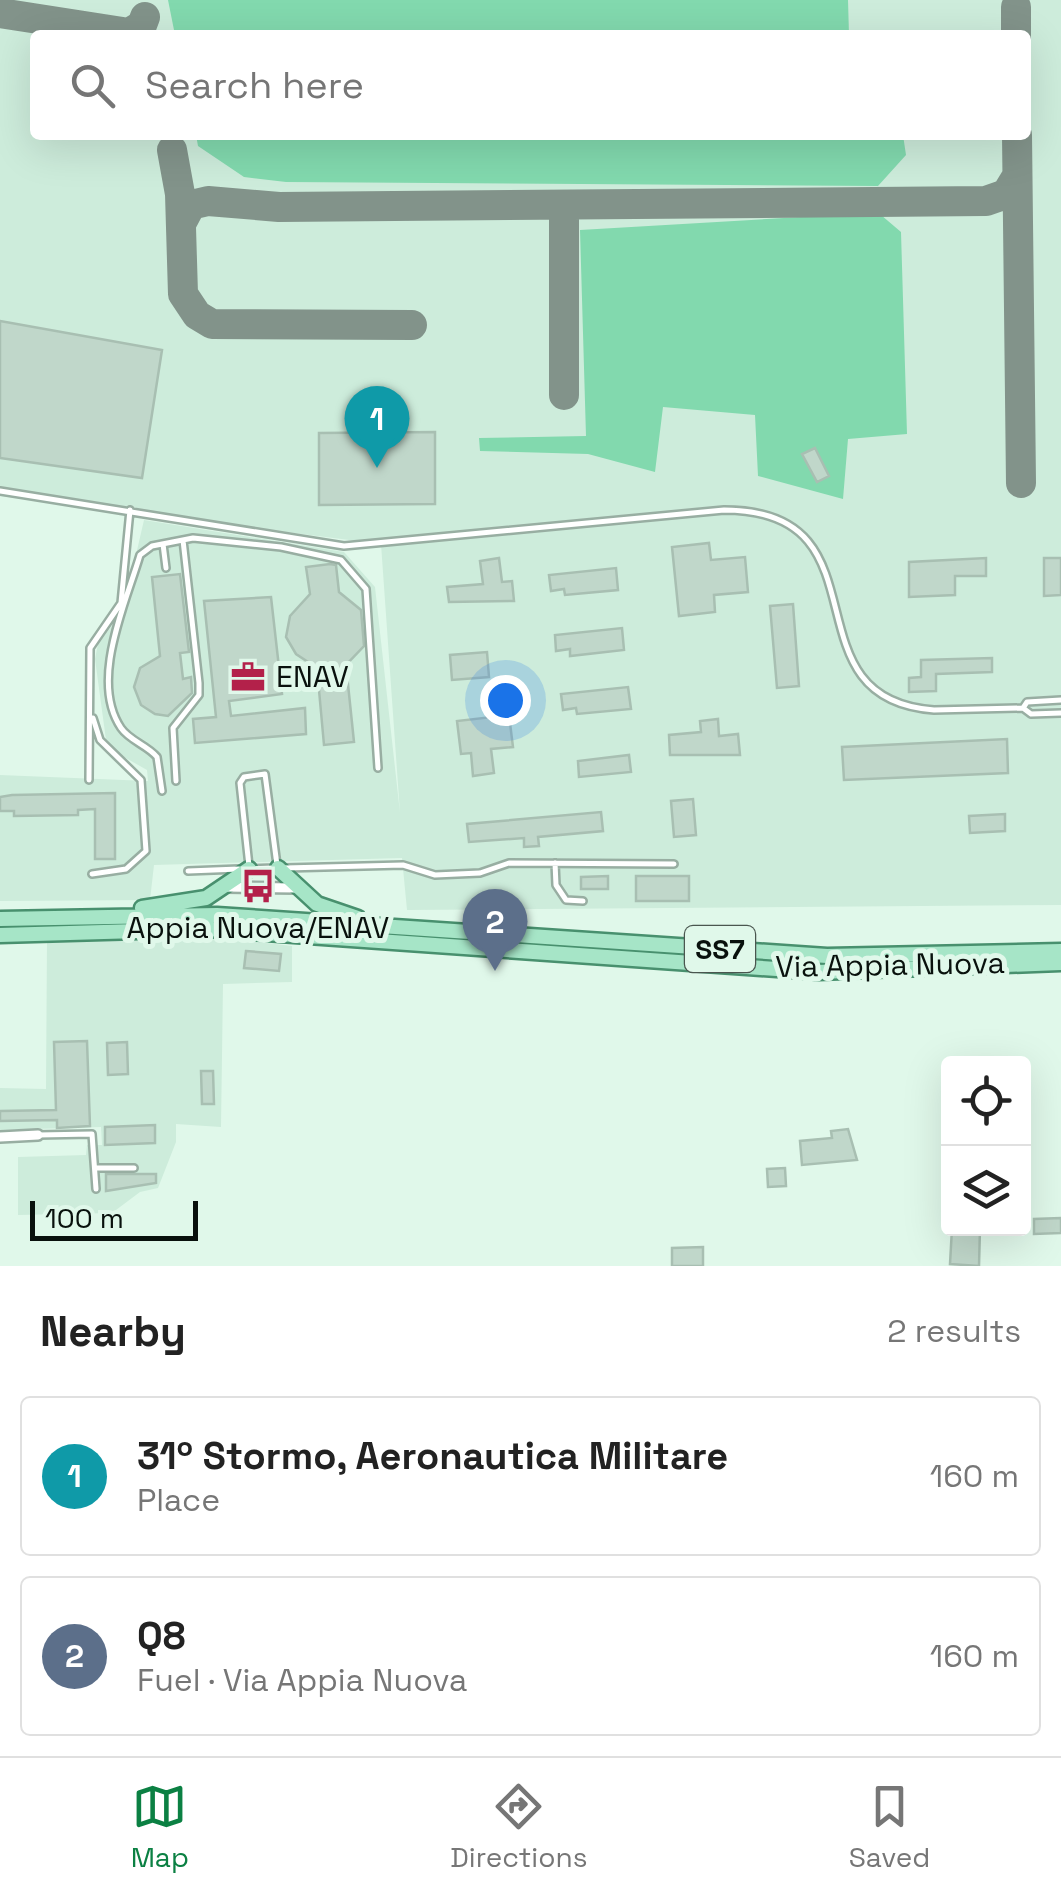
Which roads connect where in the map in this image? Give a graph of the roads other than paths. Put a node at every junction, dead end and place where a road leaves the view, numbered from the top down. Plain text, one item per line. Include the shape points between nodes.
1 (0, 492) edge
2 (130, 510) junction
3 (184, 540) junction
4 (163, 544) junction
5 (166, 568) dead end
6 (1061, 700) edge
7 (1023, 708) junction
8 (1061, 713) edge
9 (93, 718) junction
10 (378, 768) dead end
11 (89, 780) dead end
12 (176, 781) dead end
13 (162, 791) dead end
14 (555, 864) junction
15 (674, 864) dead end
16 (278, 868) junction
17 (250, 869) junction
18 (188, 871) dead end
19 (92, 874) dead end
20 (227, 886) junction
21 (297, 888) junction
22 (583, 901) dead end
23 (86, 917) junction
24 (0, 919) edge
25 (402, 928) junction
26 (0, 934) edge
27 (1061, 950) edge
28 (1061, 966) edge
29 (38, 1136) joint
30 (0, 1137) edge
31 (95, 1168) junction
32 (134, 1168) dead end
33 (96, 1189) dead end

1 - 2 lane
2 - 7 lane via 344,546 757,512 812,543 829,578 844,649 870,683 920,709
2 - 9 lane via 120,603 90,648
3 - 4 lane
3 - 10 lane via 282,547 341,560 366,590
3 - 12 lane via 199,683 198,695 173,728
4 - 5 lane
4 - 13 lane via 140,555 108,656 116,716 157,757
6 - 7 lane via 1027,702
7 - 8 lane via 1030,714
9 - 11 lane
9 - 19 lane via 100,740 141,780 146,850 126,869
14 - 15 lane
14 - 16 lane via 509,863 435,875 404,865
14 - 22 lane via 556,885 566,900
16 - 17 lane
16 - 17 lane via 266,774 240,783
16 - 21 main road
17 - 18 lane
17 - 20 main road
20 - 21 street
20 - 23 main road via 200,900
21 - 25 main road via 336,912
23 - 24 main road, Via Appia Nuova / SS7
23 - 25 main road, Via Appia Nuova / SS7 via 218,915
25 - 27 main road, Via Appia Nuova / SS7 via 827,956
26 - 28 main road, Via Appia Nuova / SS7 via 208,929 819,972
29 - 30 street
29 - 31 lane via 92,1134
31 - 32 lane
31 - 33 lane

